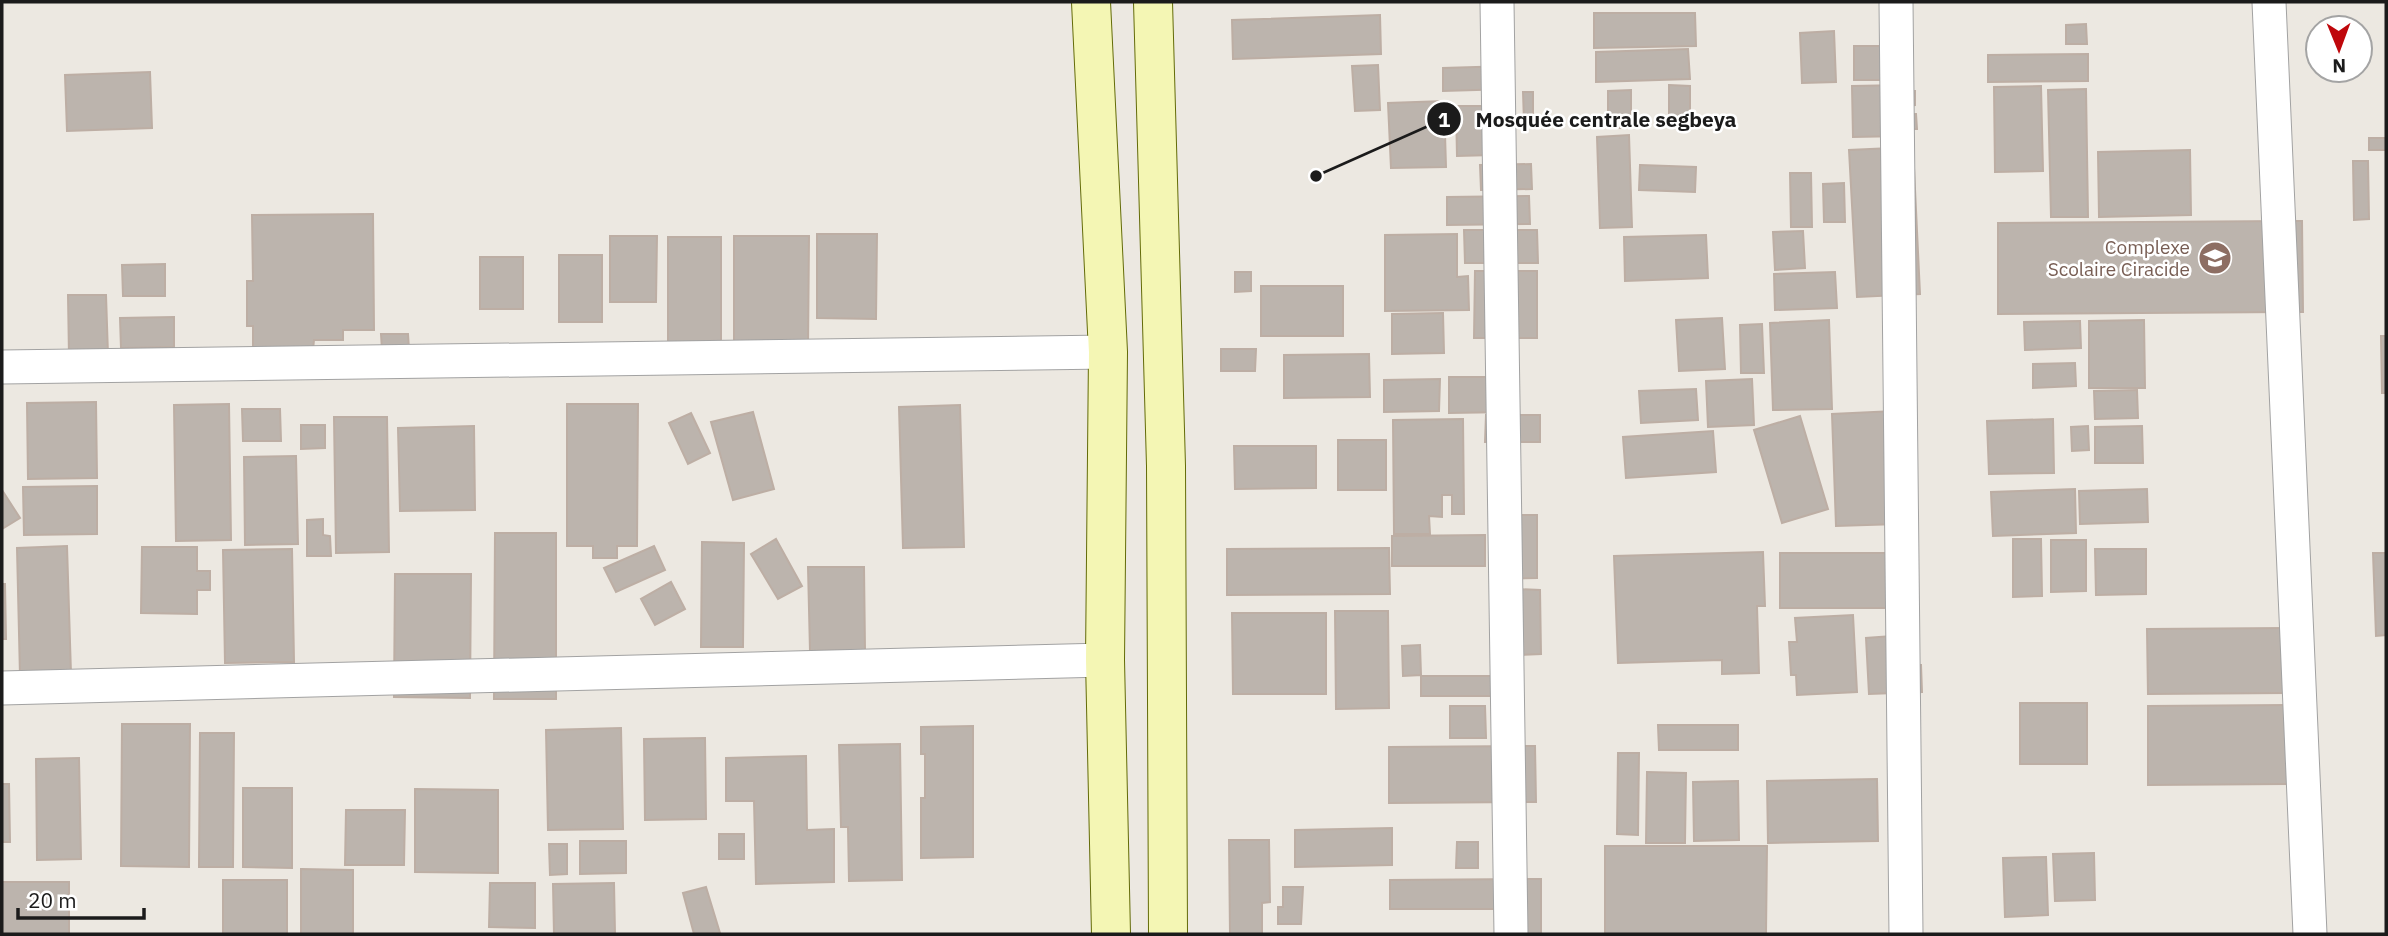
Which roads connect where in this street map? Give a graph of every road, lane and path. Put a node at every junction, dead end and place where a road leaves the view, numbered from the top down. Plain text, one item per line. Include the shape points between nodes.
1 (1091, 2) edge
2 (1153, 2) edge
3 (1497, 2) edge
4 (1896, 2) edge
5 (2269, 2) edge
6 (1108, 352) junction
7 (2, 367) edge
8 (1105, 660) junction
9 (2, 688) edge
10 (1111, 934) edge
11 (1168, 934) edge
12 (1511, 934) edge
13 (1906, 934) edge
14 (2310, 934) edge

1 - 6 main road
2 - 11 main road via 1166,466
3 - 12 street
4 - 13 street
5 - 14 street
6 - 7 street
6 - 8 main road
8 - 9 street
8 - 10 main road

